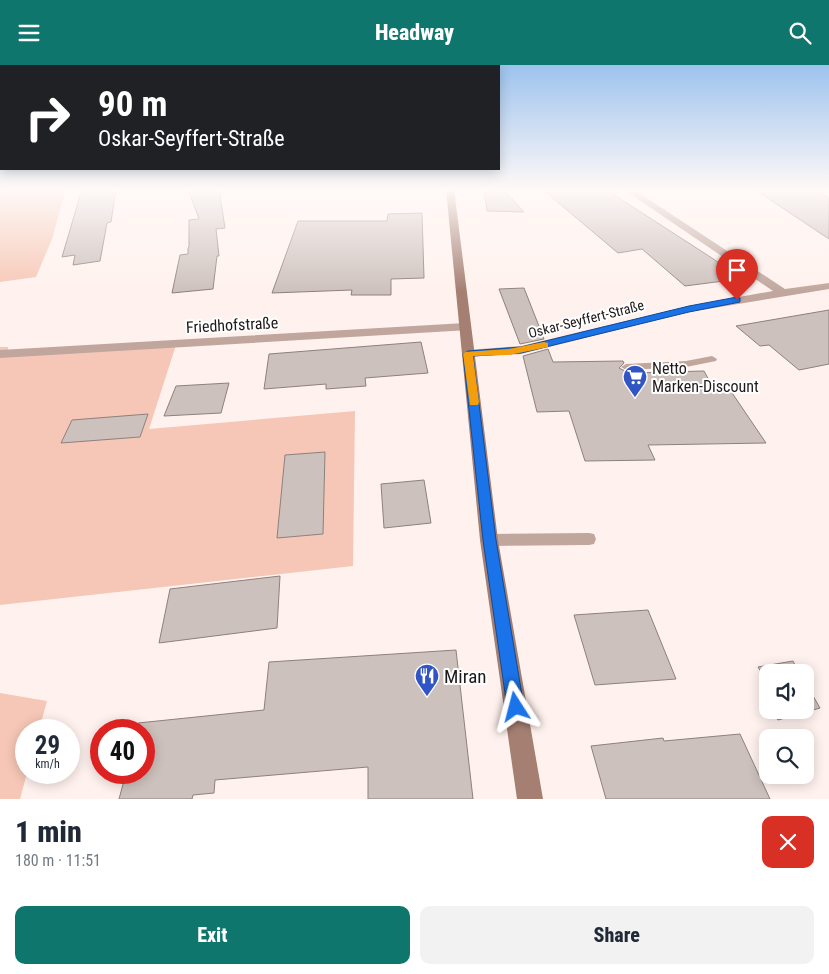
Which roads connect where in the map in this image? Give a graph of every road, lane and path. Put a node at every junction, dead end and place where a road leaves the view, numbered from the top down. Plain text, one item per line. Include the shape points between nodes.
1 (454, 223) edge
2 (679, 223) edge
3 (829, 286) edge
4 (782, 292) junction
5 (465, 327) junction
6 (0, 354) edge
7 (468, 354) junction
8 (712, 359) dead end
9 (626, 367) dead end
10 (589, 539) dead end
11 (489, 540) junction
12 (530, 799) edge

1 - 5 street
2 - 4 street
3 - 4 street, Oskar-Seyffert-Straße
4 - 7 street, Oskar-Seyffert-Straße via 689,309 521,350
5 - 6 street, Friedhofstraße
5 - 7 street
7 - 11 street
8 - 9 lane via 686,364
10 - 11 lane
11 - 12 street

